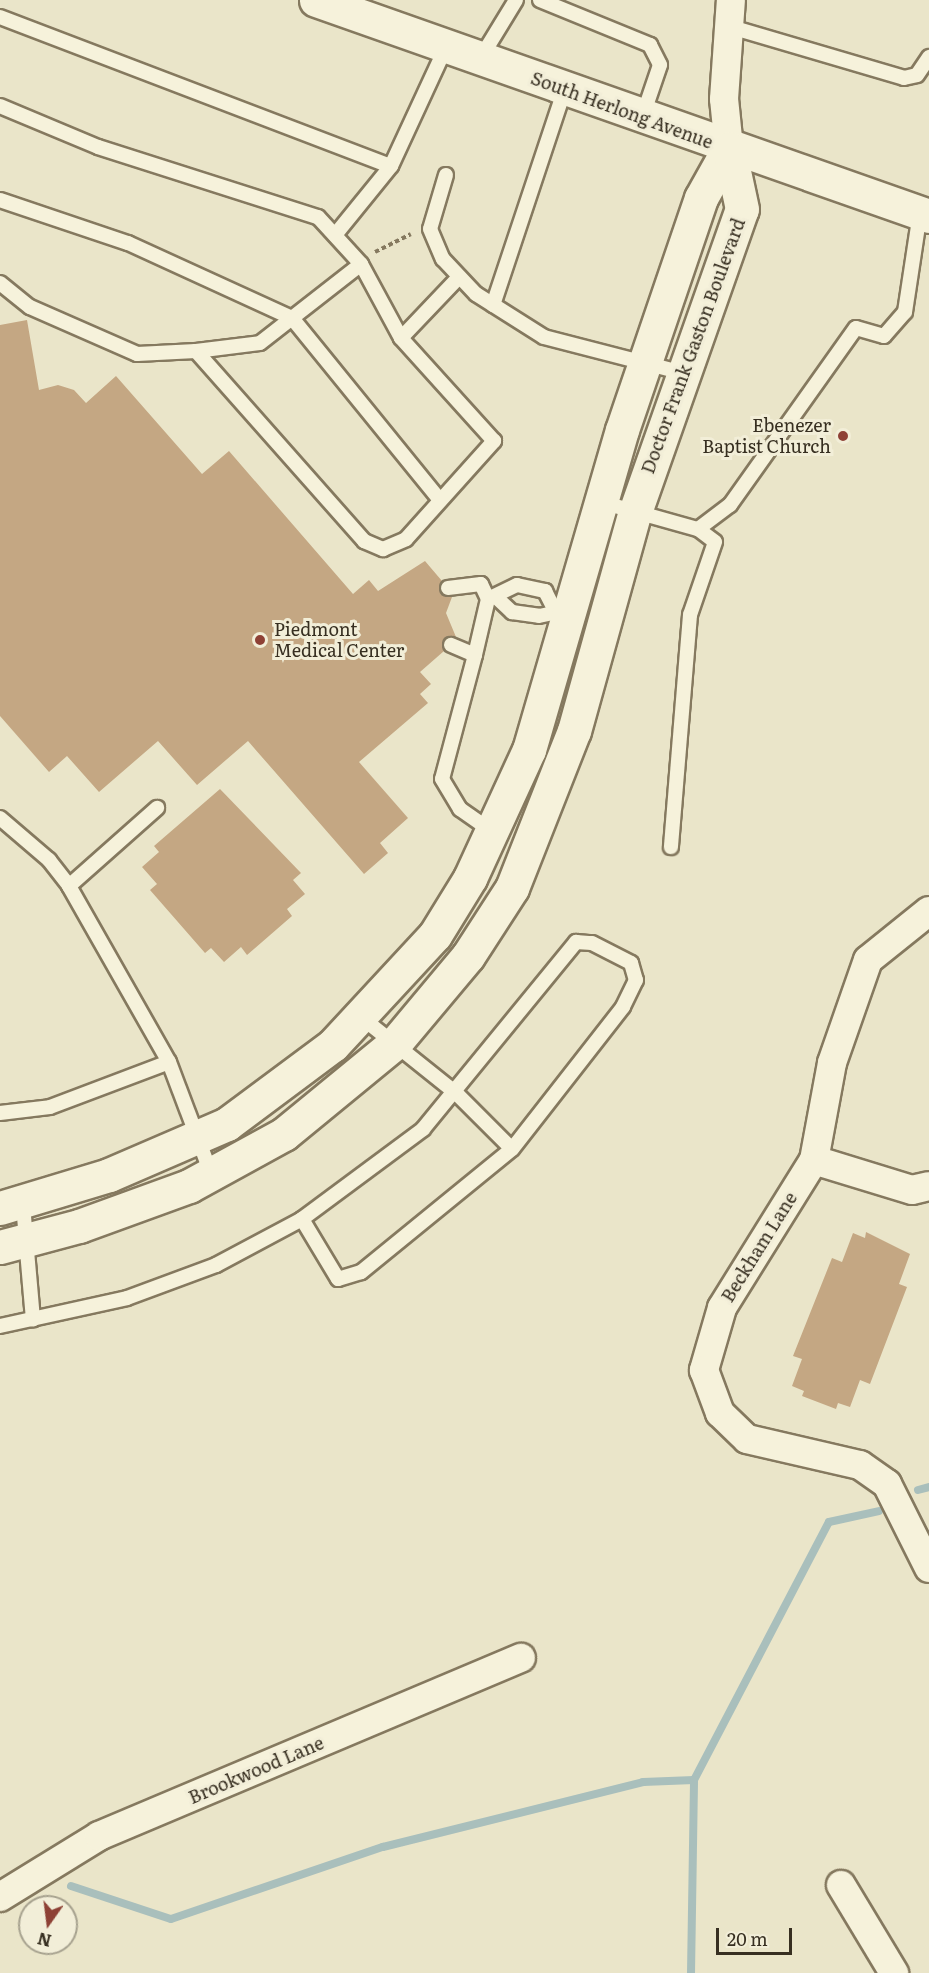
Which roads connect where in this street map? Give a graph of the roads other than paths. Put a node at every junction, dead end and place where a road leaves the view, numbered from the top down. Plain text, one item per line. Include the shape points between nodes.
1 (316, 0) edge
2 (516, 0) edge
3 (540, 0) edge
4 (353, 6) edge
5 (731, 13) edge
6 (0, 17) edge
7 (446, 47) junction
8 (929, 57) edge
9 (480, 59) junction
10 (565, 89) junction
11 (0, 106) edge
12 (643, 117) junction
13 (729, 148) junction
14 (391, 166) junction
15 (446, 175) dead end
16 (0, 200) edge
17 (924, 215) edge
18 (335, 236) junction
19 (361, 264) junction
20 (459, 277) junction
21 (0, 283) edge
22 (493, 305) junction
23 (292, 318) junction
24 (401, 338) junction
25 (196, 351) junction
26 (646, 359) junction
27 (683, 373) junction
28 (440, 500) junction
29 (599, 501) junction
30 (634, 515) junction
31 (698, 529) junction
32 (448, 588) dead end
33 (492, 598) junction
34 (562, 610) junction
35 (451, 645) dead end
36 (475, 656) junction
37 (157, 808) dead end
38 (0, 818) edge
39 (492, 832) junction
40 (671, 847) dead end
41 (69, 886) junction
42 (929, 911) edge
43 (361, 1017) junction
44 (396, 1042) junction
45 (169, 1062) junction
46 (456, 1093) junction
47 (0, 1113) edge
48 (200, 1137) junction
49 (512, 1149) junction
50 (814, 1160) junction
51 (211, 1173) junction
52 (929, 1186) edge
53 (11, 1206) edge
54 (302, 1219) junction
55 (14, 1243) edge
56 (33, 1320) junction
57 (0, 1326) edge
58 (929, 1568) edge
59 (520, 1658) dead end
60 (841, 1885) dead end
61 (0, 1897) edge
62 (894, 1973) edge

1 - 4 street, South Herlong Avenue
2 - 9 lane
3 - 12 lane via 650,45 660,65
4 - 7 street, South Herlong Avenue
5 - 8 lane via 904,78 917,75
5 - 13 street via 724,99
6 - 14 lane
7 - 9 street, South Herlong Avenue
7 - 14 lane
9 - 10 street, South Herlong Avenue
10 - 12 street, South Herlong Avenue
10 - 22 lane
11 - 18 lane via 98,147 318,217
12 - 13 street, South Herlong Avenue
13 - 17 street, South Herlong Avenue
13 - 26 street, Doctor Frank Gaston Boulevard via 701,198
13 - 27 street, Doctor Frank Gaston Boulevard via 742,209
14 - 18 lane
15 - 20 lane via 430,229 443,259
16 - 23 lane via 128,243
17 - 31 lane via 905,312 884,336 856,328 730,505
18 - 19 lane
19 - 23 lane
19 - 24 lane
20 - 22 lane
20 - 24 lane
21 - 25 lane via 30,307 137,354
22 - 26 lane via 544,337
23 - 25 lane via 260,344
23 - 28 lane
24 - 28 lane via 494,441
25 - 28 lane via 364,541 383,549 406,539
26 - 27 lane
26 - 29 street, Doctor Frank Gaston Boulevard
27 - 30 street, Doctor Frank Gaston Boulevard
29 - 30 lane
29 - 34 street, Doctor Frank Gaston Boulevard
30 - 31 lane
30 - 44 street, Doctor Frank Gaston Boulevard via 574,731 512,888 468,956
31 - 40 lane via 715,542 690,615
32 - 33 lane via 481,584
33 - 34 lane via 512,612 538,616
33 - 34 lane via 517,585 545,591
33 - 36 lane
34 - 39 street, Doctor Frank Gaston Boulevard via 529,750
35 - 36 lane
36 - 39 lane via 442,779 460,809
37 - 41 lane
38 - 41 lane via 49,860
39 - 43 street, Doctor Frank Gaston Boulevard via 435,935
41 - 45 lane
42 - 50 street, Beckham Lane via 868,960 832,1063
43 - 44 lane
43 - 48 street, Doctor Frank Gaston Boulevard via 316,1058 227,1124
44 - 46 lane
44 - 51 street, Doctor Frank Gaston Boulevard via 284,1134
45 - 47 lane via 50,1107
45 - 48 lane
46 - 49 lane
46 - 49 lane via 576,942 592,943 631,963 636,980 623,1007
46 - 54 lane via 423,1129
48 - 51 lane
48 - 53 street, Doctor Frank Gaston Boulevard
49 - 54 lane via 350,1278 338,1279
50 - 52 street via 912,1190
50 - 58 street, Beckham Lane via 722,1308 704,1370 720,1413 747,1439 860,1465 887,1484
51 - 55 street, Doctor Frank Gaston Boulevard via 140,1205
53 - 55 lane
54 - 56 lane via 216,1265 128,1298
55 - 56 lane
56 - 57 lane
59 - 61 street, Brookwood Lane via 99,1836
60 - 62 street

